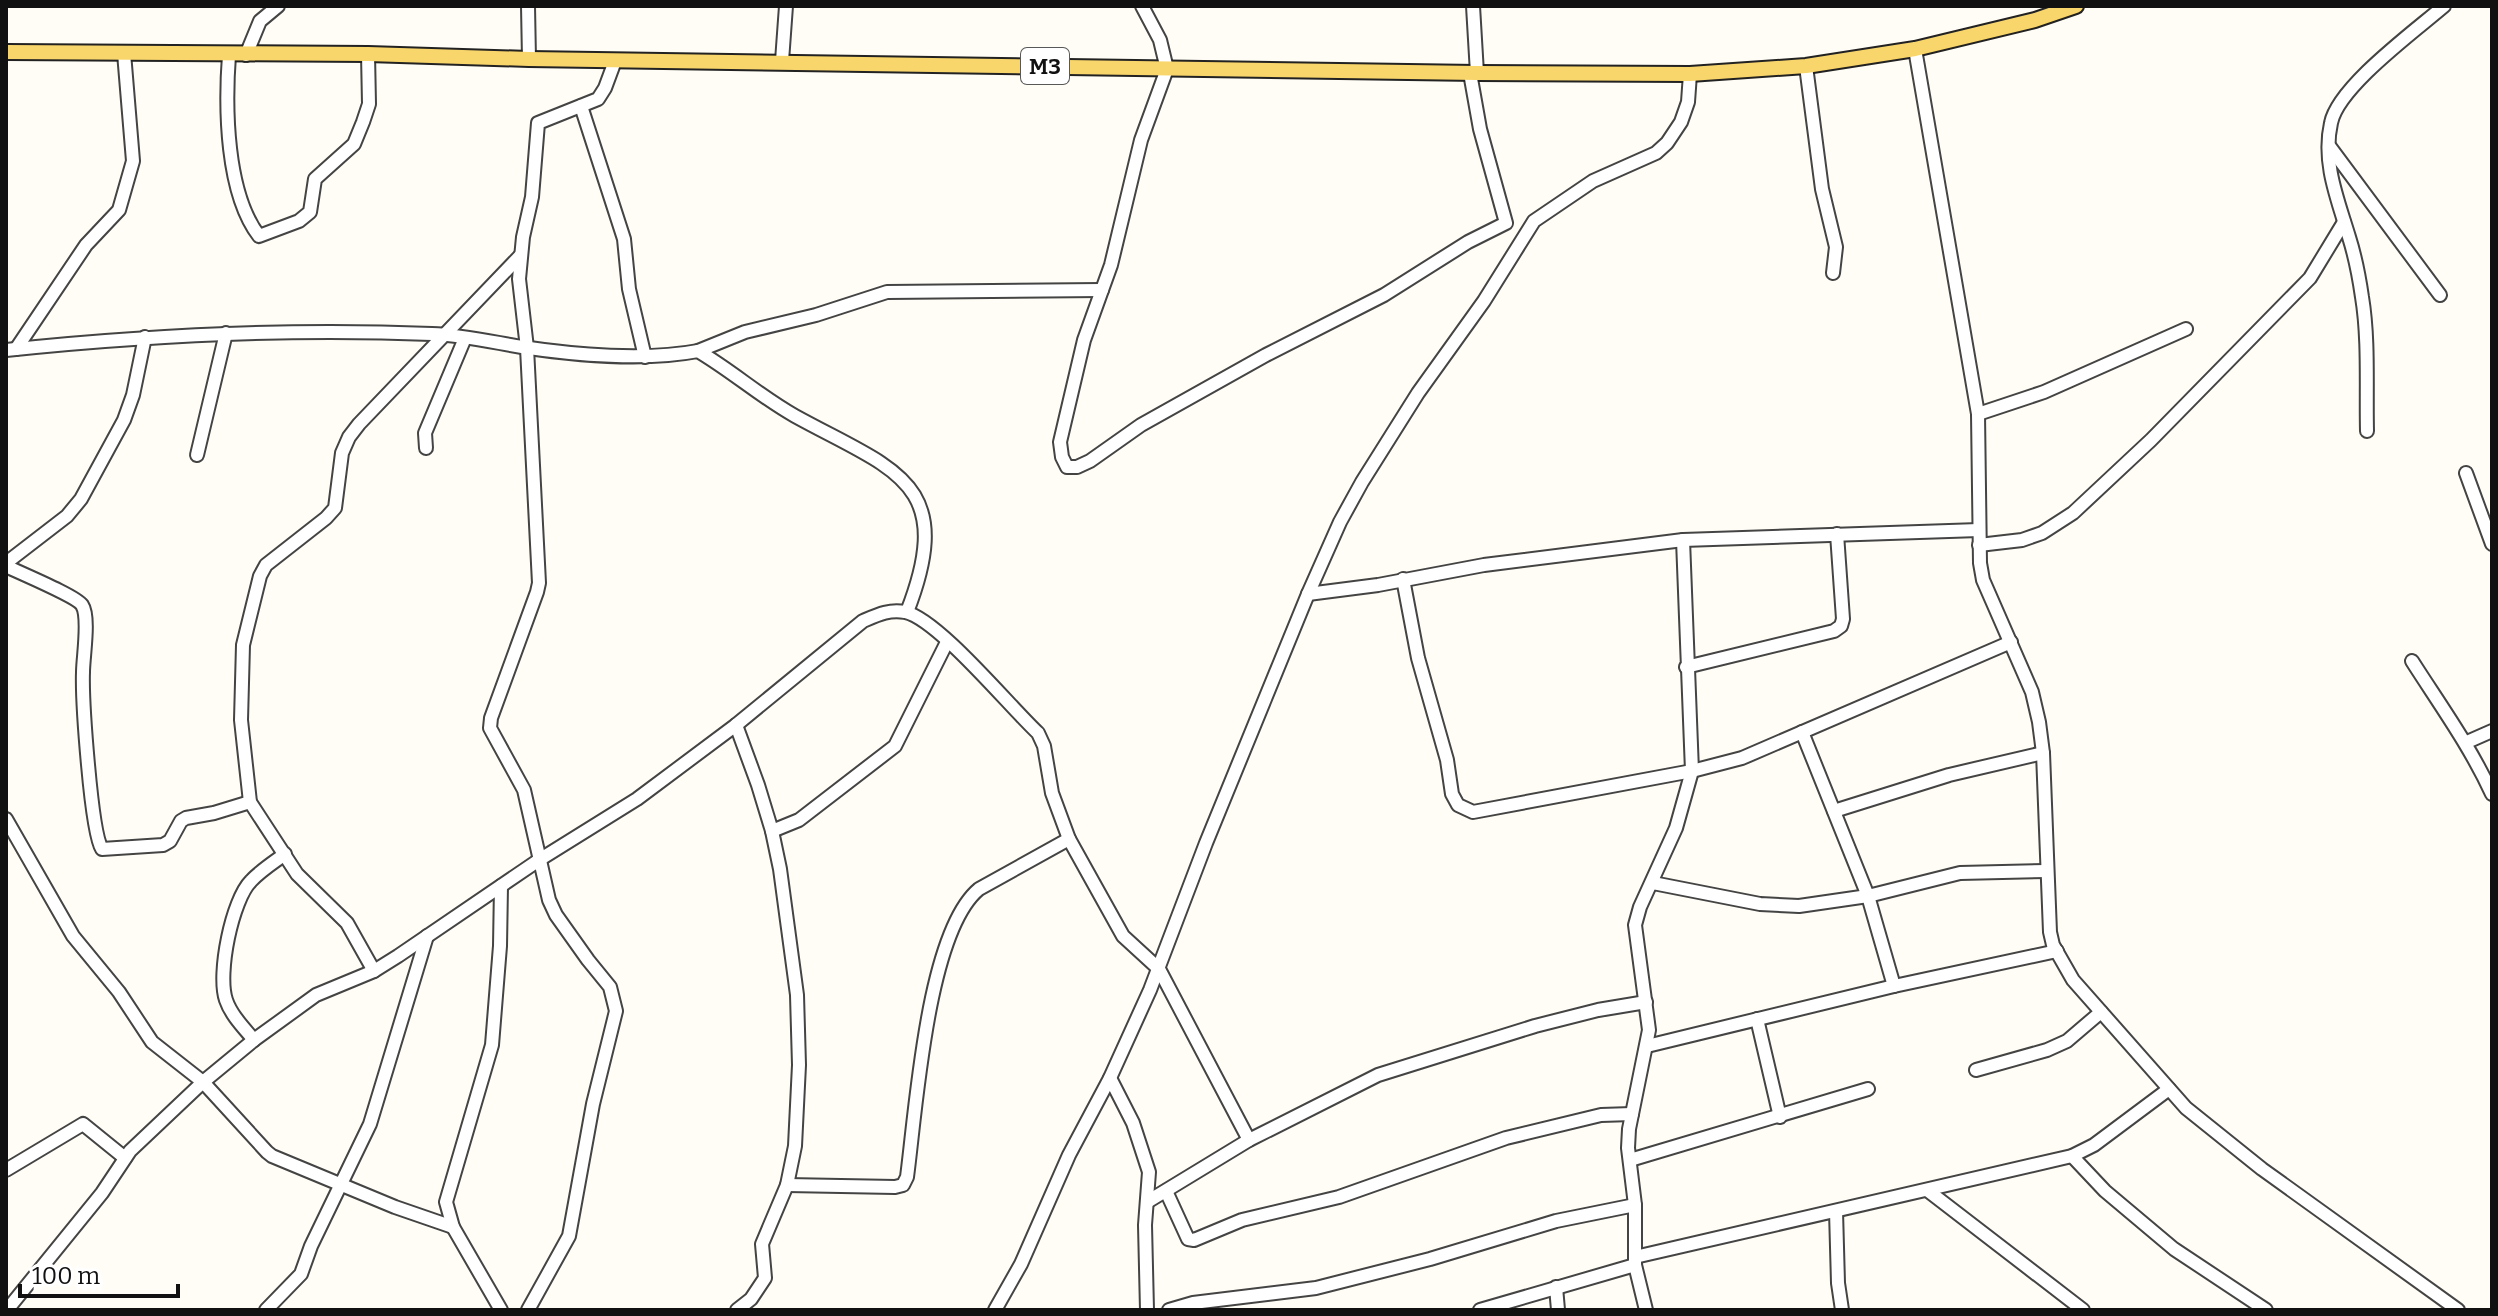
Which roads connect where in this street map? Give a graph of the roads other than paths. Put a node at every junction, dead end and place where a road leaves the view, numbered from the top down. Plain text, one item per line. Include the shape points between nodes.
1 (278, 6) edge
2 (528, 6) edge
3 (786, 6) edge
4 (1142, 6) edge
5 (1473, 6) edge
6 (2076, 6) edge
7 (2444, 6) edge
8 (1915, 49) junction
9 (6, 52) edge
10 (124, 53) junction
11 (368, 54) junction
12 (229, 55) junction
13 (246, 55) junction
14 (529, 59) junction
15 (615, 61) junction
16 (782, 61) junction
17 (1806, 66) junction
18 (1167, 69) junction
19 (1474, 73) junction
20 (1690, 74) junction
21 (581, 106) junction
22 (2330, 147) junction
23 (2344, 222) junction
24 (1506, 223) junction
25 (1518, 243) junction
26 (520, 256) junction
27 (1833, 273) dead end
28 (1102, 290) junction
29 (2440, 295) dead end
30 (2186, 329) dead end
31 (226, 333) junction
32 (447, 335) junction
33 (145, 337) junction
34 (465, 338) junction
35 (527, 348) junction
36 (11, 350) edge
37 (698, 351) junction
38 (645, 357) junction
39 (1978, 414) junction
40 (2367, 431) dead end
41 (426, 448) dead end
42 (197, 455) dead end
43 (2466, 473) dead end
44 (1979, 530) junction
45 (1837, 534) junction
46 (1683, 540) junction
47 (2492, 544) edge
48 (1979, 545) junction
49 (6, 565) edge
50 (1403, 579) junction
51 (1308, 594) junction
52 (907, 612) junction
53 (947, 642) junction
54 (2011, 642) junction
55 (2412, 661) dead end
56 (1686, 667) junction
57 (736, 725) junction
58 (2492, 731) edge
59 (1802, 732) junction
60 (2467, 742) junction
61 (2043, 753) junction
62 (1692, 771) junction
63 (2492, 794) edge
64 (250, 802) junction
65 (1834, 811) junction
66 (6, 819) edge
67 (772, 831) junction
68 (1069, 839) junction
69 (285, 854) junction
70 (539, 860) junction
71 (2047, 871) junction
72 (1653, 883) junction
73 (501, 886) junction
74 (1868, 896) junction
75 (427, 936) junction
76 (2057, 951) junction
77 (1159, 969) junction
78 (374, 971) junction
79 (1894, 986) junction
80 (1646, 1002) junction
81 (2101, 1012) junction
82 (1757, 1019) junction
83 (254, 1040) junction
84 (1647, 1046) junction
85 (1976, 1070) dead end
86 (1110, 1078) junction
87 (203, 1082) junction
88 (1868, 1089) dead end
89 (2169, 1089) junction
90 (1632, 1114) junction
91 (1780, 1117) junction
92 (1249, 1140) junction
93 (2072, 1156) junction
94 (125, 1158) junction
95 (1630, 1160) junction
96 (6, 1170) edge
97 (340, 1185) junction
98 (787, 1185) junction
99 (1927, 1190) junction
100 (1166, 1191) junction
101 (1147, 1202) junction
102 (1635, 1205) junction
103 (1836, 1211) junction
104 (453, 1227) junction
105 (1635, 1261) junction
106 (1556, 1287) junction
107 (2438, 1304) edge
108 (7, 1310) edge
109 (266, 1310) edge
110 (501, 1310) edge
111 (528, 1310) edge
112 (737, 1310) edge
113 (995, 1310) edge
114 (1147, 1310) edge
115 (1169, 1310) edge
116 (1480, 1310) edge
117 (1558, 1310) edge
118 (1646, 1310) edge
119 (1842, 1310) edge
120 (2083, 1310) edge
121 (2266, 1310) edge
122 (2458, 1310) edge

1 - 13 street via 260,21
2 - 14 street
3 - 16 street
4 - 18 street via 1160,40
5 - 19 street
6 - 8 main road, M3
7 - 22 street via 2361,78 2331,122
8 - 17 main road, M3
8 - 39 street
9 - 10 main road, M3
10 - 12 main road, M3
10 - 36 street via 133,161 119,210 86,245
11 - 12 street via 369,104 354,144 315,179 310,212 259,236 238,196 226,100
11 - 13 main road, M3
11 - 14 main road, M3
12 - 13 main road, M3
14 - 15 main road, M3
15 - 16 main road, M3
15 - 21 street via 598,99
16 - 18 main road, M3
17 - 20 main road, M3
17 - 27 street via 1822,189 1836,247
18 - 19 main road, M3
18 - 28 street via 1141,140
19 - 20 main road, M3
19 - 24 street via 1480,129
20 - 25 street via 1688,102 1667,143 1549,210
21 - 26 street via 538,123
21 - 38 street via 624,239
22 - 23 street via 2336,201
22 - 29 street
23 - 40 street via 2363,302
23 - 48 street via 2310,278 2073,513 2032,536
24 - 25 street
24 - 28 street via 1155,417 1090,461 1067,467 1060,442 1084,340
25 - 51 street via 1362,482
26 - 32 street
26 - 35 street
28 - 37 street via 887,292 745,332
30 - 39 street via 2044,392
31 - 32 street
31 - 33 street
31 - 42 street
32 - 34 street
32 - 64 street via 349,437 335,508 260,576 243,645 241,720
33 - 36 street
33 - 49 street via 124,420 81,499
34 - 35 street
34 - 41 street via 425,433
35 - 38 street
35 - 70 street via 539,583 490,728 524,790
37 - 38 street
37 - 52 street via 755,392 901,476 924,523 919,582
39 - 44 street
43 - 47 street
44 - 45 street
44 - 48 street
45 - 46 street
45 - 56 street via 1841,626
46 - 50 street
46 - 56 street
48 - 54 street via 1983,580
49 - 64 street via 74,597 85,613 82,676 102,849 163,845 186,818
50 - 51 street
50 - 62 street via 1452,794 1465,811
51 - 77 street
52 - 53 street
52 - 57 street via 884,611 863,621
53 - 67 street via 895,746 799,820
53 - 68 street via 1038,733
54 - 59 street
54 - 61 street via 2032,692
55 - 60 street
56 - 62 street
57 - 67 street
57 - 70 street via 637,799
58 - 60 street
59 - 62 street via 1742,758
59 - 65 street
60 - 63 street
61 - 65 street
61 - 71 street
62 - 72 street
64 - 69 street
65 - 74 street
66 - 87 street via 61,917 152,1042
67 - 98 street via 797,995 799,1065
68 - 77 street via 1123,936
68 - 98 street via 979,889 950,934 932,995 903,1185
69 - 78 street via 309,887 347,923
69 - 83 street via 243,892 225,957 226,1001
70 - 73 street
70 - 111 street via 556,915 610,987 616,1011 569,1236
71 - 74 street via 1960,873
71 - 76 street via 2050,932
72 - 74 street via 1760,904 1799,906
72 - 80 street via 1635,925
73 - 75 street
73 - 104 street via 492,1045 449,1186 446,1202
74 - 79 street
75 - 78 street
75 - 97 street via 370,1124
76 - 79 street
76 - 81 street
77 - 86 street
77 - 92 street
78 - 83 street via 316,995
79 - 82 street
80 - 84 street
80 - 92 street via 1535,1026 1378,1075
81 - 85 street via 2067,1041
81 - 89 street
82 - 84 street
82 - 91 street
83 - 87 street
84 - 90 street
86 - 101 street via 1147,1162
86 - 113 street
87 - 94 street
87 - 97 street via 272,1156
88 - 91 street
89 - 93 street
89 - 107 street via 2222,1139
90 - 95 street
90 - 100 street via 1601,1115 1506,1138 1339,1197 1242,1220 1194,1240 1188,1239
91 - 95 street
92 - 100 street
93 - 99 street
93 - 121 street via 2174,1249
94 - 96 street via 83,1124
94 - 108 street
95 - 102 street
97 - 104 street
97 - 109 street via 301,1274
98 - 112 street via 762,1244 765,1278
99 - 103 street
99 - 120 street
100 - 101 street
101 - 114 street
102 - 105 street
102 - 115 street via 1556,1221 1316,1288
103 - 105 street
103 - 119 street
104 - 110 street
105 - 106 street
105 - 118 street
106 - 116 street
106 - 117 street
107 - 122 street

